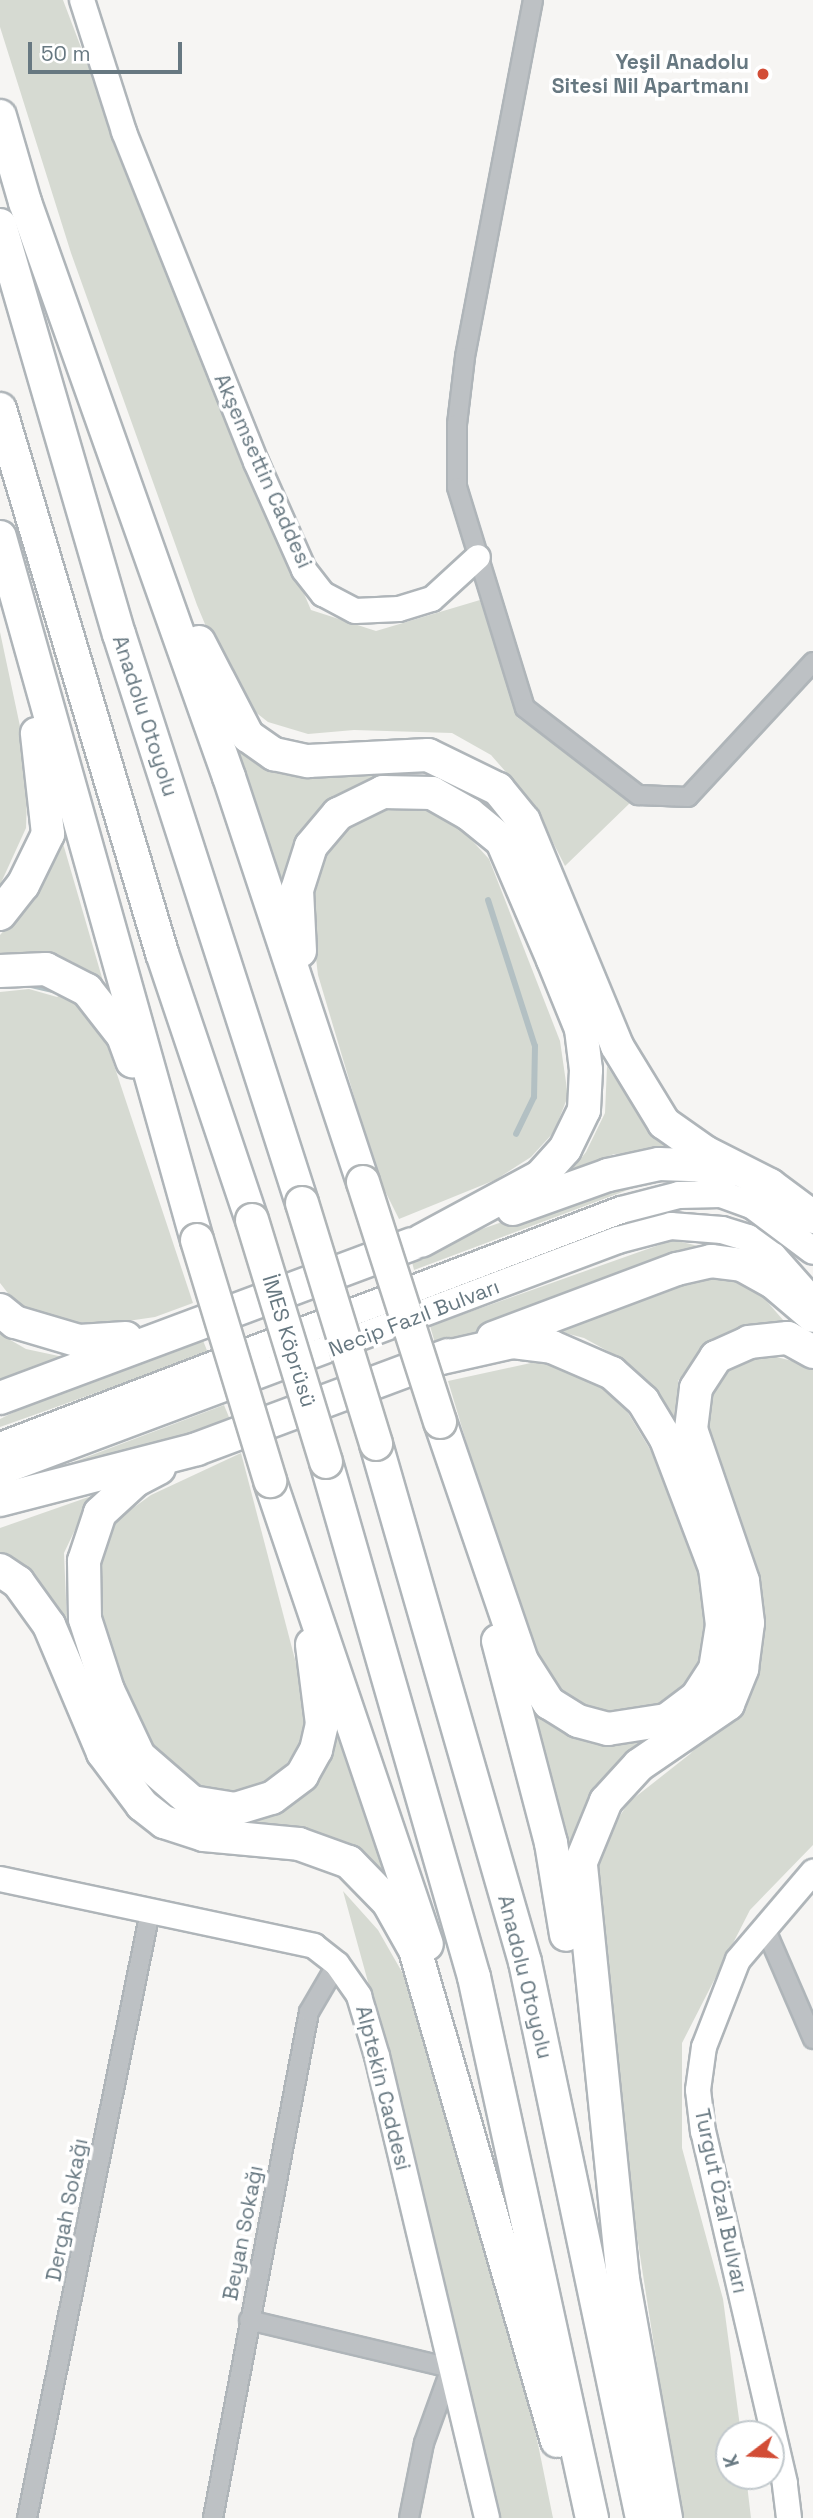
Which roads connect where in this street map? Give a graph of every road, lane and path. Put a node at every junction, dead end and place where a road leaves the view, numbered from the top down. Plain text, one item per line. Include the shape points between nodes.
1 (82, 0) edge
2 (533, 0) edge
3 (0, 116) edge
4 (0, 225) edge
5 (0, 409) edge
6 (118, 468) junction
7 (0, 537) edge
8 (0, 551) edge
9 (478, 557) junction
10 (813, 662) edge
11 (0, 914) edge
12 (0, 971) edge
13 (363, 1182) junction
14 (813, 1218) edge
15 (197, 1240) junction
16 (421, 1241) junction
17 (813, 1251) edge
18 (813, 1301) edge
19 (0, 1310) edge
20 (813, 1316) edge
21 (180, 1331) junction
22 (813, 1352) edge
23 (433, 1360) junction
24 (0, 1398) edge
25 (440, 1422) junction
26 (0, 1446) edge
27 (197, 1449) junction
28 (0, 1472) edge
29 (270, 1481) junction
30 (0, 1500) edge
31 (0, 1570) edge
32 (813, 1872) edge
33 (0, 1879) edge
34 (150, 1912) junction
35 (765, 1928) junction
36 (338, 1964) junction
37 (813, 2039) edge
38 (615, 2215) junction
39 (249, 2320) junction
40 (451, 2368) junction
41 (557, 2441) junction
42 (27, 2518) edge
43 (213, 2518) edge
44 (409, 2518) edge
45 (487, 2518) edge
46 (575, 2518) edge
47 (592, 2518) edge
48 (642, 2518) edge
49 (666, 2518) edge
50 (789, 2518) edge

1 - 9 main road, Akşemsettin Caddesi via 124,132 304,570 323,594 355,611 399,609 432,599
2 - 9 street via 464,356 457,424 457,488
3 - 6 highway via 24,202
4 - 48 highway, Anadolu Otoyolu, bridge via 118,634 376,1444 524,1962
5 - 47 highway, İMES Köprüsü, bridge via 162,953 252,1220 326,1462 474,1977
6 - 13 highway via 229,777
6 - 14 highway via 248,736 274,754 308,761 428,755 498,789 524,821 617,1046 664,1123 705,1152 770,1185
7 - 15 highway
8 - 11 highway via 44,770 48,834 23,885
9 - 10 street via 525,708 638,794 688,797
12 - 15 highway via 46,969 86,990 123,1036
13 - 16 highway via 302,969 297,890 311,846 338,814 383,792 432,793 469,814 502,841 580,1029 586,1070 584,1110 565,1149 541,1176
13 - 25 highway, bridge
14 - 16 highway via 762,1185 733,1174 697,1165 659,1164 608,1175
15 - 29 highway, bridge
16 - 21 highway
17 - 26 main road, Necip Fazıl Bulvarı via 752,1205 721,1195 679,1195 621,1210
18 - 28 main road, Necip Fazıl Bulvarı via 773,1256 748,1238 722,1230 671,1226 618,1240
19 - 21 highway via 15,1322 79,1341
20 - 23 highway via 773,1282 742,1265 711,1261 677,1269
21 - 24 highway
22 - 38 highway via 788,1338 749,1342 716,1357 695,1388 691,1429 743,1581 748,1623 742,1669 728,1704 639,1765 606,1801 581,1863
23 - 25 highway via 513,1342 552,1347 612,1373 642,1401 666,1439 715,1569 722,1625 715,1669 697,1697 666,1720 608,1729 578,1721 549,1703 522,1661
23 - 27 highway
25 - 38 highway via 551,1843
27 - 29 highway via 136,1480 100,1513 84,1561 85,1619 108,1690 139,1756 192,1802 235,1809 272,1798 302,1775 316,1750 322,1724 311,1641
27 - 30 highway
29 - 41 highway via 425,1937 500,2196
31 - 41 highway via 18,1582 49,1625 103,1754 142,1805 164,1822 204,1835 299,1843 349,1862 388,1902 415,1950
32 - 35 main road, Turgut Özal Bulvarı
33 - 34 main road, Alptekin Caddesi
34 - 36 main road, Alptekin Caddesi via 314,1946
34 - 42 street, Dergah Sokağı
35 - 37 street
35 - 50 main road, Turgut Özal Bulvarı via 738,1960 718,2004 704,2047 698,2090
36 - 39 street, Beyan Sokağı via 309,2012
36 - 40 main road, Alptekin Caddesi via 359,1996 377,2056
38 - 49 highway
39 - 40 street
39 - 43 street, Beyan Sokağı
40 - 44 street via 424,2442
40 - 45 main road, Alptekin Caddesi
41 - 46 highway

